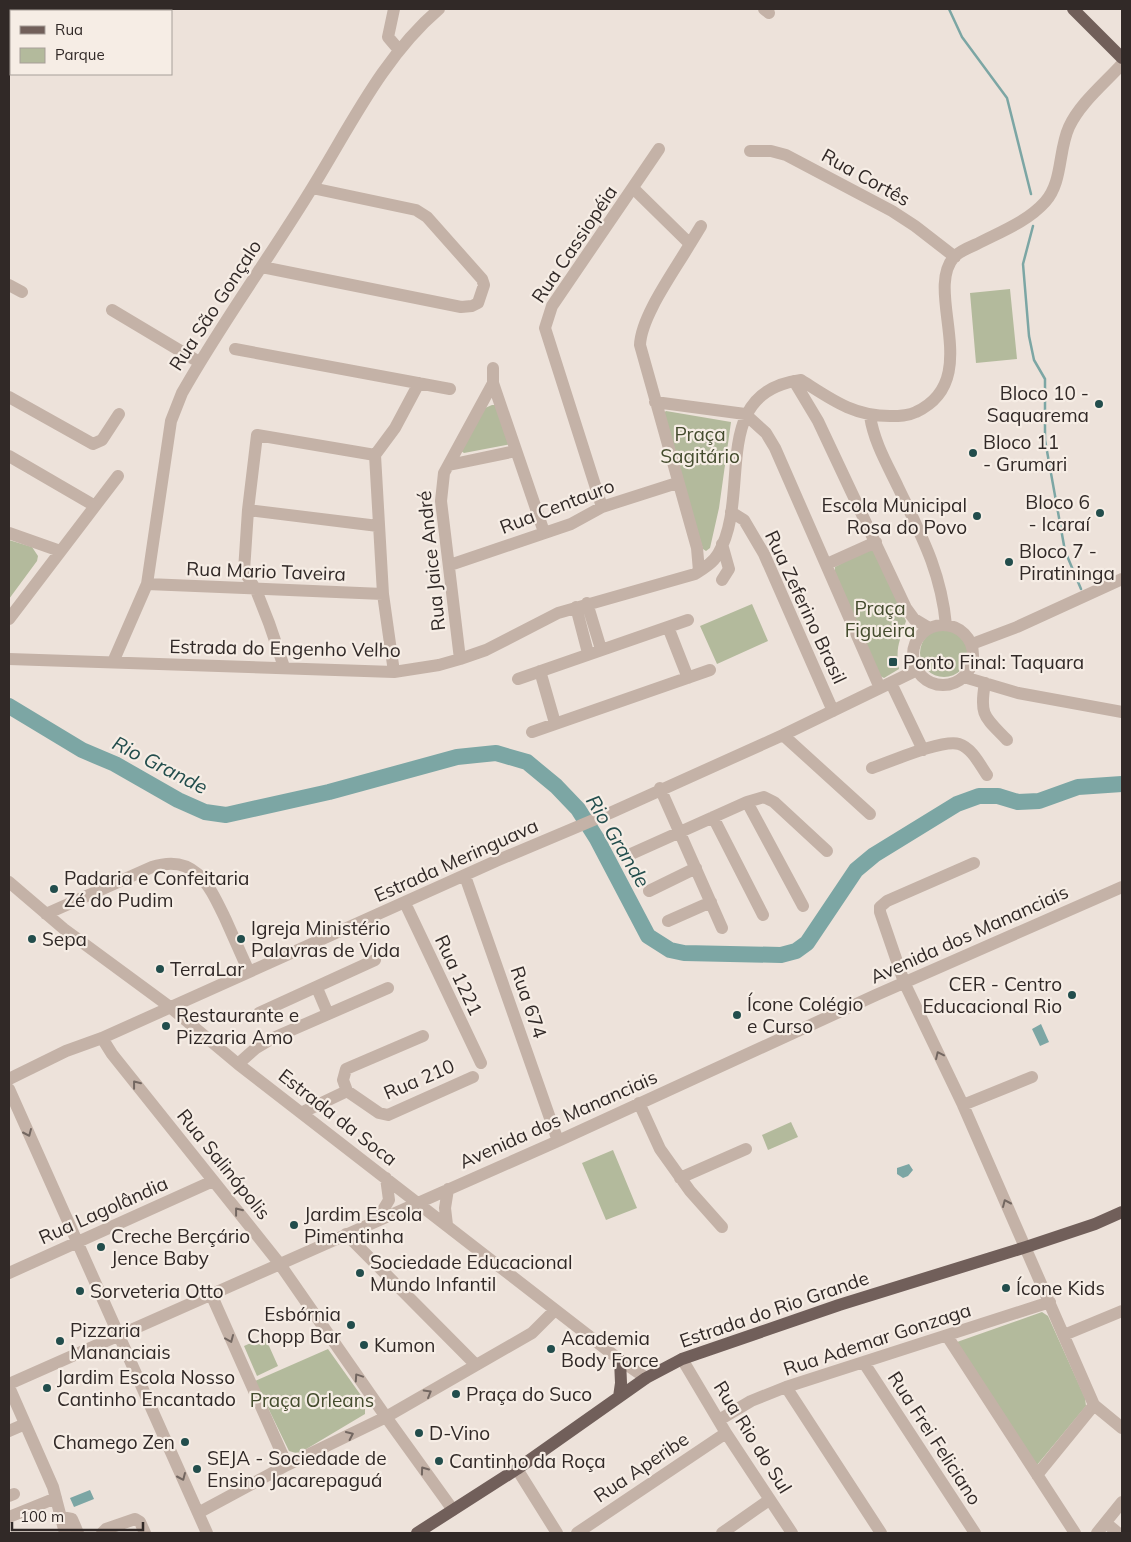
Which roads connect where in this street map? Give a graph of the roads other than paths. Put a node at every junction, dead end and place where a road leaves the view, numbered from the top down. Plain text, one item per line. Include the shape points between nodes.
1 (394, 9) edge
2 (439, 9) edge
3 (1073, 9) edge
4 (399, 50) junction
5 (1122, 58) edge
6 (1122, 64) edge
7 (659, 149) dead end
8 (750, 151) dead end
9 (312, 188) junction
10 (634, 189) junction
11 (701, 226) dead end
12 (690, 244) junction
13 (955, 257) junction
14 (262, 267) junction
15 (9, 284) edge
16 (22, 292) dead end
17 (112, 310) dead end
18 (235, 349) dead end
19 (199, 362) junction
20 (494, 368) dead end
21 (794, 381) junction
22 (493, 383) junction
23 (418, 384) junction
24 (450, 389) dead end
25 (9, 397) edge
26 (831, 399) junction
27 (655, 402) junction
28 (119, 414) dead end
29 (746, 414) junction
30 (870, 416) junction
31 (818, 421) junction
32 (516, 451) junction
33 (375, 455) junction
34 (9, 456) edge
35 (449, 464) junction
36 (118, 476) dead end
37 (677, 483) junction
38 (734, 490) junction
39 (95, 506) junction
40 (602, 507) junction
41 (248, 510) junction
42 (731, 512) junction
43 (744, 520) junction
44 (378, 526) junction
45 (544, 532) junction
46 (9, 533) edge
47 (876, 542) junction
48 (722, 544) junction
49 (697, 548) junction
50 (60, 551) junction
51 (712, 562) junction
52 (827, 564) junction
53 (450, 565) junction
54 (699, 571) junction
55 (1122, 579) edge
56 (722, 580) dead end
57 (148, 584) junction
58 (256, 590) junction
59 (383, 594) junction
60 (581, 605) junction
61 (9, 619) edge
62 (688, 620) dead end
63 (946, 625) junction
64 (668, 627) junction
65 (929, 628) junction
66 (972, 644) junction
67 (601, 649) junction
68 (588, 653) junction
69 (9, 659) edge
70 (460, 659) junction
71 (113, 662) junction
72 (284, 667) junction
73 (710, 670) dead end
74 (917, 670) junction
75 (540, 671) junction
76 (394, 672) junction
77 (968, 672) junction
78 (688, 678) junction
79 (518, 679) dead end
80 (984, 682) junction
81 (886, 685) junction
82 (833, 711) junction
83 (1122, 712) edge
84 (555, 723) junction
85 (532, 732) dead end
86 (783, 735) junction
87 (1007, 740) dead end
88 (923, 750) junction
89 (872, 768) dead end
90 (988, 775) dead end
91 (660, 788) junction
92 (753, 800) junction
93 (870, 814) dead end
94 (714, 818) junction
95 (680, 832) junction
96 (827, 851) dead end
97 (631, 854) dead end
98 (974, 863) dead end
99 (696, 868) junction
100 (465, 876) junction
101 (9, 882) edge
102 (1122, 887) edge
103 (649, 891) dead end
104 (711, 902) junction
105 (405, 903) junction
106 (803, 906) dead end
107 (46, 914) junction
108 (763, 915) dead end
109 (668, 921) dead end
110 (722, 928) dead end
111 (375, 960) dead end
112 (250, 972) junction
113 (904, 982) junction
114 (317, 988) junction
115 (388, 988) dead end
116 (170, 1007) junction
117 (259, 1013) dead end
118 (328, 1014) junction
119 (423, 1036) dead end
120 (102, 1038) junction
121 (481, 1063) dead end
122 (238, 1064) junction
123 (473, 1077) dead end
124 (1032, 1077) dead end
125 (9, 1079) edge
126 (9, 1089) edge
127 (347, 1091) junction
128 (639, 1103) junction
129 (963, 1105) junction
130 (303, 1112) junction
131 (558, 1141) junction
132 (746, 1149) dead end
133 (386, 1178) junction
134 (680, 1178) junction
135 (213, 1181) junction
136 (448, 1189) junction
137 (417, 1202) junction
138 (1122, 1212) edge
139 (378, 1220) junction
140 (447, 1225) junction
141 (722, 1227) dead end
142 (346, 1234) junction
143 (77, 1242) junction
144 (1026, 1247) junction
145 (279, 1263) junction
146 (9, 1273) edge
147 (211, 1294) junction
148 (1050, 1302) junction
149 (555, 1310) junction
150 (1122, 1311) edge
151 (1064, 1335) junction
152 (120, 1336) junction
153 (947, 1336) junction
154 (620, 1360) junction
155 (682, 1360) junction
156 (864, 1363) junction
157 (476, 1364) junction
158 (646, 1378) junction
159 (9, 1386) edge
160 (786, 1387) junction
161 (619, 1397) junction
162 (1094, 1405) junction
163 (386, 1417) junction
164 (719, 1420) junction
165 (25, 1424) junction
166 (1122, 1428) edge
167 (9, 1431) edge
168 (726, 1433) junction
169 (287, 1465) junction
170 (517, 1469) junction
171 (1036, 1475) junction
172 (56, 1498) junction
173 (769, 1500) junction
174 (1122, 1502) edge
175 (453, 1510) junction
176 (198, 1513) junction
177 (9, 1517) edge
178 (61, 1517) junction
179 (1106, 1523) junction
180 (104, 1531) edge
181 (65, 1533) edge
182 (78, 1533) edge
183 (145, 1533) edge
184 (207, 1533) edge
185 (416, 1533) edge
186 (557, 1533) edge
187 (577, 1533) edge
188 (722, 1533) edge
189 (792, 1533) edge
190 (881, 1533) edge
191 (975, 1533) edge
192 (1075, 1533) edge
193 (1097, 1533) edge
194 (1118, 1533) edge

1 - 4 street via 388,37
2 - 4 street, Rua São Gonçalo
3 - 5 main road
4 - 9 street, Rua São Gonçalo via 384,69
6 - 13 street via 1070,125 1063,141 1055,188 1046,200 1021,221
7 - 10 street, Rua Cassiopéia
8 - 13 street, Rua Cortês via 786,155 892,211
9 - 14 street, Rua São Gonçalo
9 - 14 street via 416,210 427,217 482,279 484,285 478,303 461,307
10 - 12 street
10 - 40 street, Rua Cassiopéia via 552,306 545,328
11 - 12 street
12 - 27 street via 641,333 640,346
13 - 30 street via 947,270 945,284 951,346 950,366 943,385 926,407 912,414
14 - 19 street, Rua São Gonçalo
15 - 16 street
17 - 19 street
18 - 23 street
19 - 57 street, Rua São Gonçalo via 171,422
20 - 22 street
21 - 26 street via 801,380
21 - 29 street, Estrada do Engenho Velho via 783,382 759,395
21 - 31 street
22 - 32 street
22 - 35 street, Rua Jaice André
23 - 24 street
23 - 33 street via 395,428
25 - 28 street via 93,444 102,440
26 - 30 street
26 - 31 street
27 - 29 street
27 - 37 street
29 - 38 street, Estrada do Engenho Velho via 740,434
29 - 52 street via 766,433 775,448
30 - 63 street via 876,442 939,578
31 - 47 street
32 - 35 street
32 - 45 street
33 - 41 street via 257,435
33 - 44 street
34 - 39 street
35 - 53 street, Rua Jaice André via 444,473 441,501
36 - 39 street
37 - 40 street, Rua Centauro
37 - 49 street
38 - 42 street, Estrada do Engenho Velho
38 - 43 street, Rua Zeferino Brasil
39 - 50 street
40 - 45 street, Rua Centauro via 571,524
41 - 44 street
41 - 58 street via 244,571
42 - 43 street, Rua Zeferino Brasil
42 - 48 street, Estrada do Engenho Velho
43 - 82 street, Rua Zeferino Brasil via 764,554
44 - 59 street
45 - 53 street, Rua Centauro
46 - 50 street
47 - 52 street
47 - 65 street via 909,614
48 - 51 street, Estrada do Engenho Velho
48 - 56 street via 728,569
49 - 51 street
49 - 54 street
50 - 61 street
51 - 54 street, Estrada do Engenho Velho
52 - 81 street
53 - 70 street, Rua Jaice André
54 - 60 street, Estrada do Engenho Velho via 675,581
55 - 66 street
57 - 58 street, Rua Mario Taveira
57 - 71 street, Rua São Gonçalo
58 - 59 street, Rua Mario Taveira
58 - 72 street
59 - 76 street
60 - 67 street
60 - 68 street
60 - 70 street, Estrada do Engenho Velho via 540,620 486,650
62 - 64 street
63 - 65 street
63 - 66 street via 962,631
64 - 67 street
64 - 78 street
65 - 74 street via 914,647
66 - 77 street via 974,659
67 - 68 street
68 - 75 street
69 - 71 street, Estrada do Engenho Velho
70 - 76 street, Estrada do Engenho Velho
71 - 72 street, Estrada do Engenho Velho
72 - 76 street, Estrada do Engenho Velho
73 - 78 street
74 - 77 street via 924,678 944,685 955,683
74 - 81 street, Estrada Meringuava
75 - 79 street
75 - 84 street
77 - 80 street
78 - 84 street
80 - 83 street via 1018,693
80 - 87 street via 982,710
81 - 82 street, Estrada Meringuava
81 - 88 street
82 - 86 street, Estrada Meringuava
84 - 85 street
86 - 91 street, Estrada Meringuava
86 - 93 street
88 - 89 street
88 - 90 street via 948,743 958,744 967,748
91 - 95 street
91 - 100 street, Estrada Meringuava
92 - 94 street
92 - 96 street via 764,798 774,802
92 - 106 street
94 - 95 street
94 - 108 street
95 - 97 street
95 - 99 street
98 - 113 street via 880,907
99 - 103 street
99 - 104 street
100 - 105 street, Estrada Meringuava
100 - 131 street, Rua 674
101 - 107 street, Estrada da Soca
102 - 113 street, Avenida dos Mananciais
104 - 109 street
104 - 110 street
105 - 112 street, Estrada Meringuava
105 - 121 street, Rua 1221
107 - 112 street via 152,867 164,863 177,864 192,869 210,887
107 - 116 street, Estrada da Soca
111 - 114 street
112 - 116 street, Estrada Meringuava
113 - 128 street, Avenida dos Mananciais
129 -> 113 street
114 - 117 street
114 - 118 street
115 - 118 street
116 - 120 street, Estrada Meringuava
116 - 122 street, Estrada da Soca
118 - 122 street via 263,1044
119 - 127 street via 346,1069 343,1080
120 - 125 street, Estrada Meringuava via 66,1051
135 -> 120 street, Rua Salinópolis
122 - 130 street, Estrada da Soca
123 - 127 street, Rua 210 via 388,1115 378,1113
124 - 129 street
126 -> 143 street
127 - 130 street
128 - 131 street, Avenida dos Mananciais
128 - 134 street via 660,1149
144 -> 129 street
130 - 133 street, Estrada da Soca
131 - 136 street, Avenida dos Mananciais
132 - 134 street
133 - 137 street, Estrada da Soca
133 - 139 street via 389,1200
134 - 141 street
135 - 143 street, Rua Lagolândia
145 -> 135 street, Rua Salinópolis
136 - 137 street, Avenida dos Mananciais
136 - 140 street
137 - 139 street, Avenida dos Mananciais
137 - 140 street, Estrada da Soca
138 - 144 main road, Estrada do Rio Grande
139 - 142 street, Avenida dos Mananciais
140 - 149 street, Estrada da Soca
142 - 145 street, Avenida dos Mananciais
142 - 157 street
143 - 146 street, Rua Lagolândia
143 - 152 street
144 - 148 street
144 - 155 main road, Estrada do Rio Grande via 839,1305
145 - 147 street, Avenida dos Mananciais
163 -> 145 street, Rua Salinópolis
147 - 152 street, Avenida dos Mananciais
147 -> 169 street
148 - 151 street
148 - 153 street, Rua Ademar Gonzaga
149 - 154 street, Estrada da Soca
149 - 157 street via 532,1333
150 - 151 street
151 - 162 street
152 - 159 street, Avenida dos Mananciais
152 -> 176 street
153 - 156 street, Rua Ademar Gonzaga
153 - 171 street
154 - 158 street, Estrada da Soca
154 - 161 main road
155 - 158 main road, Estrada do Rio Grande
155 - 164 street, Rua Rio do Sul
156 - 160 street, Rua Ademar Gonzaga
156 - 191 street, Rua Frei Feliciano
163 -> 157 street
158 - 161 main road, Estrada do Rio Grande
159 - 165 street
160 - 164 street, Rua Ademar Gonzaga via 751,1401
160 - 190 street
161 - 170 main road, Estrada do Rio Grande
162 - 166 street
162 - 171 street
169 -> 163 street
175 -> 163 street, Rua Salinópolis
164 - 168 street, Rua Rio do Sul
165 - 167 street
165 - 172 street
168 - 173 street, Rua Rio do Sul
168 - 187 street, Rua Aperibe
169 - 176 street
170 - 175 main road, Estrada do Rio Grande
170 - 186 street
171 - 192 street
172 - 177 street
172 - 178 street
173 - 188 street
173 - 189 street, Rua Rio do Sul
174 - 179 street
175 - 185 main road, Estrada do Rio Grande
176 - 184 street
178 - 181 street
178 - 182 street via 72,1518
179 - 193 street
179 - 194 street
180 - 183 street via 135,1519

